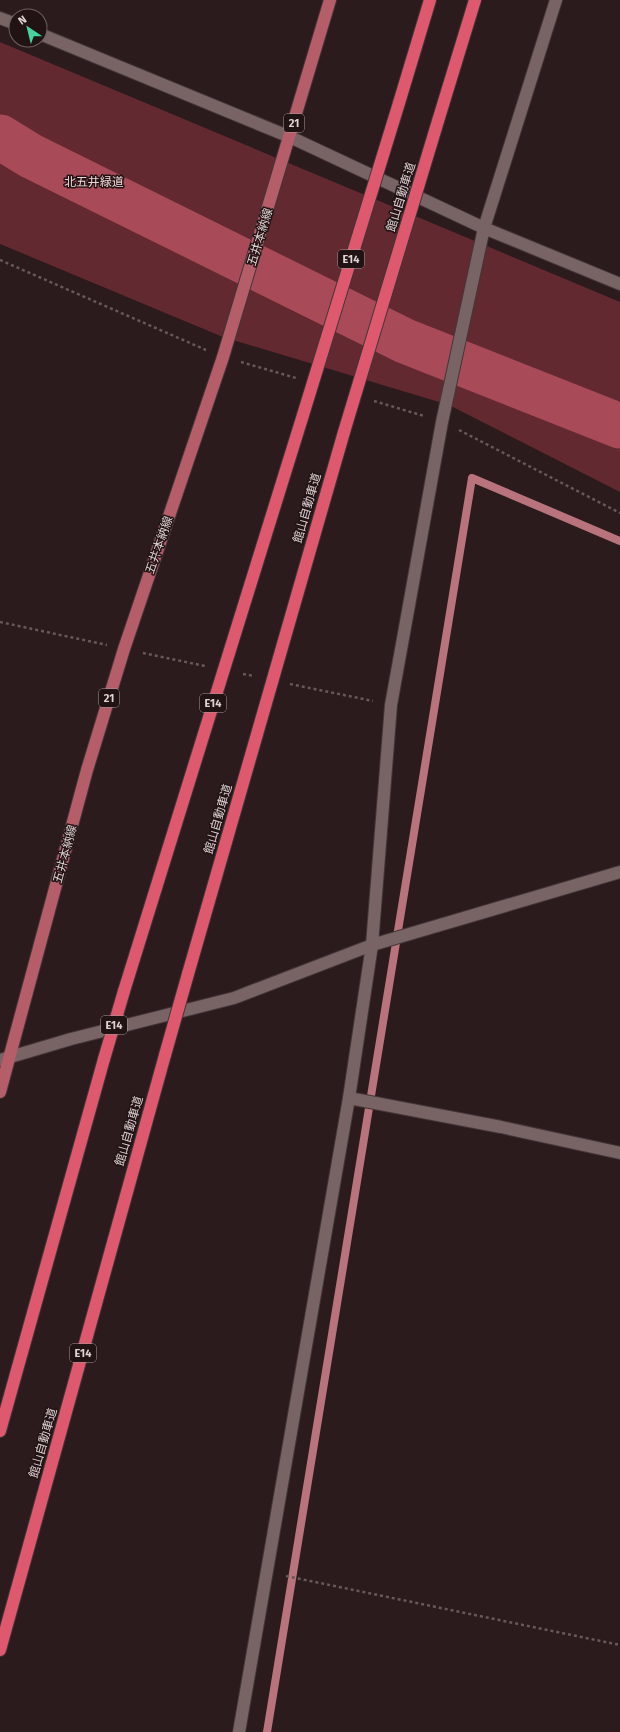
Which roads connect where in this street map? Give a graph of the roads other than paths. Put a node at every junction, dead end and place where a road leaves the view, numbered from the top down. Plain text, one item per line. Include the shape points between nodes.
1 (330, 0) edge
2 (430, 0) edge
3 (475, 0) edge
4 (556, 0) edge
5 (48, 37) edge
6 (290, 136) junction
7 (484, 228) junction
8 (620, 284) edge
9 (620, 872) edge
10 (372, 945) junction
11 (5, 1058) edge
12 (0, 1092) edge
13 (349, 1098) junction
14 (620, 1153) edge
15 (0, 1431) edge
16 (0, 1650) edge
17 (239, 1732) edge

1 - 6 main road, 五井本納線 / 21
2 - 15 highway, E14, bridge via 124,991
3 - 16 highway, 館山自動車道 / E14, bridge via 344,432 165,1055
4 - 7 street
5 - 6 street
6 - 7 street
6 - 11 main road, 五井本納線 / 21 via 223,357 124,648
7 - 8 street
7 - 10 street via 442,422 391,705
9 - 10 street
10 - 11 street via 234,998
10 - 13 street
11 - 12 main road, 五井本納線 / 21
13 - 14 street
13 - 17 street

